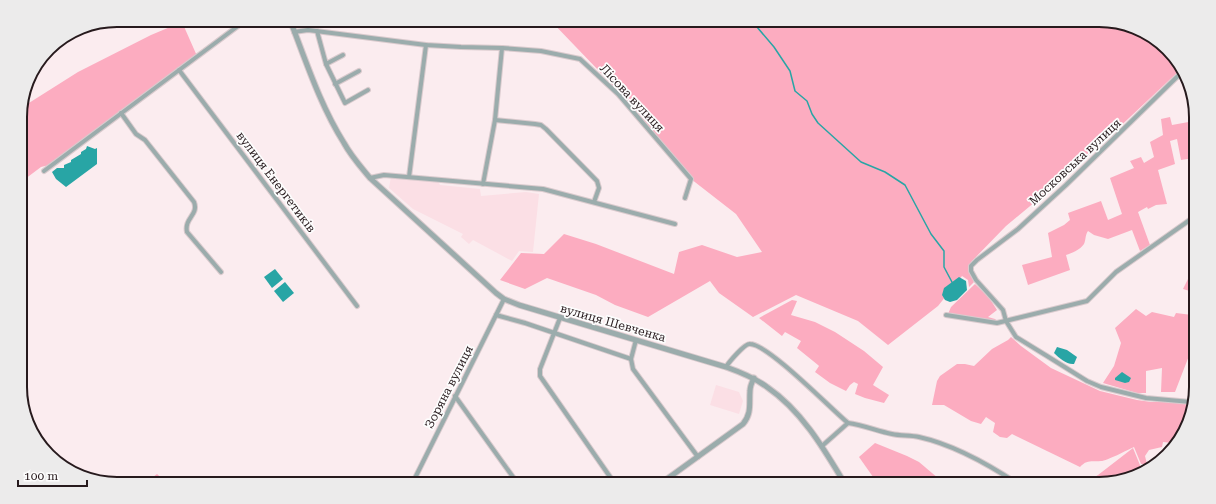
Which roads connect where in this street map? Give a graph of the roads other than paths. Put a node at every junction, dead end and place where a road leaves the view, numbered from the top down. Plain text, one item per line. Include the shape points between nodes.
1 (237, 27) edge
2 (292, 27) edge
3 (317, 31) junction
4 (294, 32) junction
5 (426, 45) junction
6 (502, 48) junction
7 (343, 55) dead end
8 (326, 64) junction
9 (179, 70) junction
10 (359, 71) dead end
11 (1179, 75) edge
12 (335, 84) junction
13 (368, 90) dead end
14 (121, 114) junction
15 (495, 120) junction
16 (44, 171) dead end
17 (409, 177) junction
18 (370, 178) junction
19 (483, 184) junction
20 (685, 198) dead end
21 (594, 202) junction
22 (1189, 221) edge
23 (675, 224) dead end
24 (221, 272) dead end
25 (504, 299) junction
26 (357, 306) dead end
27 (496, 315) junction
28 (946, 315) dead end
29 (560, 318) junction
30 (1006, 321) junction
31 (554, 334) junction
32 (636, 340) junction
33 (631, 359) junction
34 (726, 367) junction
35 (754, 378) junction
36 (455, 396) junction
37 (1188, 402) edge
38 (848, 424) junction
39 (822, 446) junction
40 (698, 457) junction
41 (416, 477) edge
42 (513, 477) edge
43 (610, 477) edge
44 (670, 477) edge
45 (841, 477) edge
46 (1006, 477) edge

1 - 9 street
2 - 4 street, вулиця Шевченка
3 - 4 street, Лісова вулиця
3 - 5 street, Лісова вулиця
3 - 8 street
4 - 18 street, вулиця Шевченка via 332,121 353,158
5 - 6 street, Лісова вулиця
5 - 17 street
6 - 15 street
6 - 20 street, Лісова вулиця via 580,59 618,94 691,179
7 - 8 street
8 - 12 street
9 - 14 street
9 - 26 street, вулиця Енергетиків
10 - 12 street
11 - 30 street, Московська вулиця via 1061,190 1018,229 971,266 976,280 1003,310
12 - 13 street via 345,103
14 - 16 street
14 - 24 street via 194,202 195,211 187,224 187,232
15 - 19 street
15 - 21 street via 541,125 546,129 598,181
17 - 18 street via 384,175
17 - 19 street
18 - 25 street, вулиця Шевченка
19 - 21 street via 543,189
21 - 23 street
22 - 30 street via 1116,272 1087,301
25 - 27 street, Зоряна вулиця
25 - 29 street, вулиця Шевченка
27 - 31 street
27 - 36 street, Зоряна вулиця
28 - 30 street via 997,323
29 - 31 street
29 - 32 street, вулиця Шевченка
30 - 37 street via 1016,337 1094,384 1146,398
31 - 33 street
31 - 43 street via 540,376
32 - 33 street
32 - 34 street, вулиця Шевченка
33 - 40 street via 633,369
34 - 35 street, вулиця Шевченка
34 - 38 street via 746,344 751,344 773,355
35 - 39 street, вулиця Шевченка via 790,406
35 - 40 street via 750,388 751,407 746,421
36 - 41 street, Зоряна вулиця
36 - 42 street
38 - 39 street
38 - 46 street via 919,437 948,446 968,454
39 - 45 street, вулиця Шевченка
40 - 44 street

